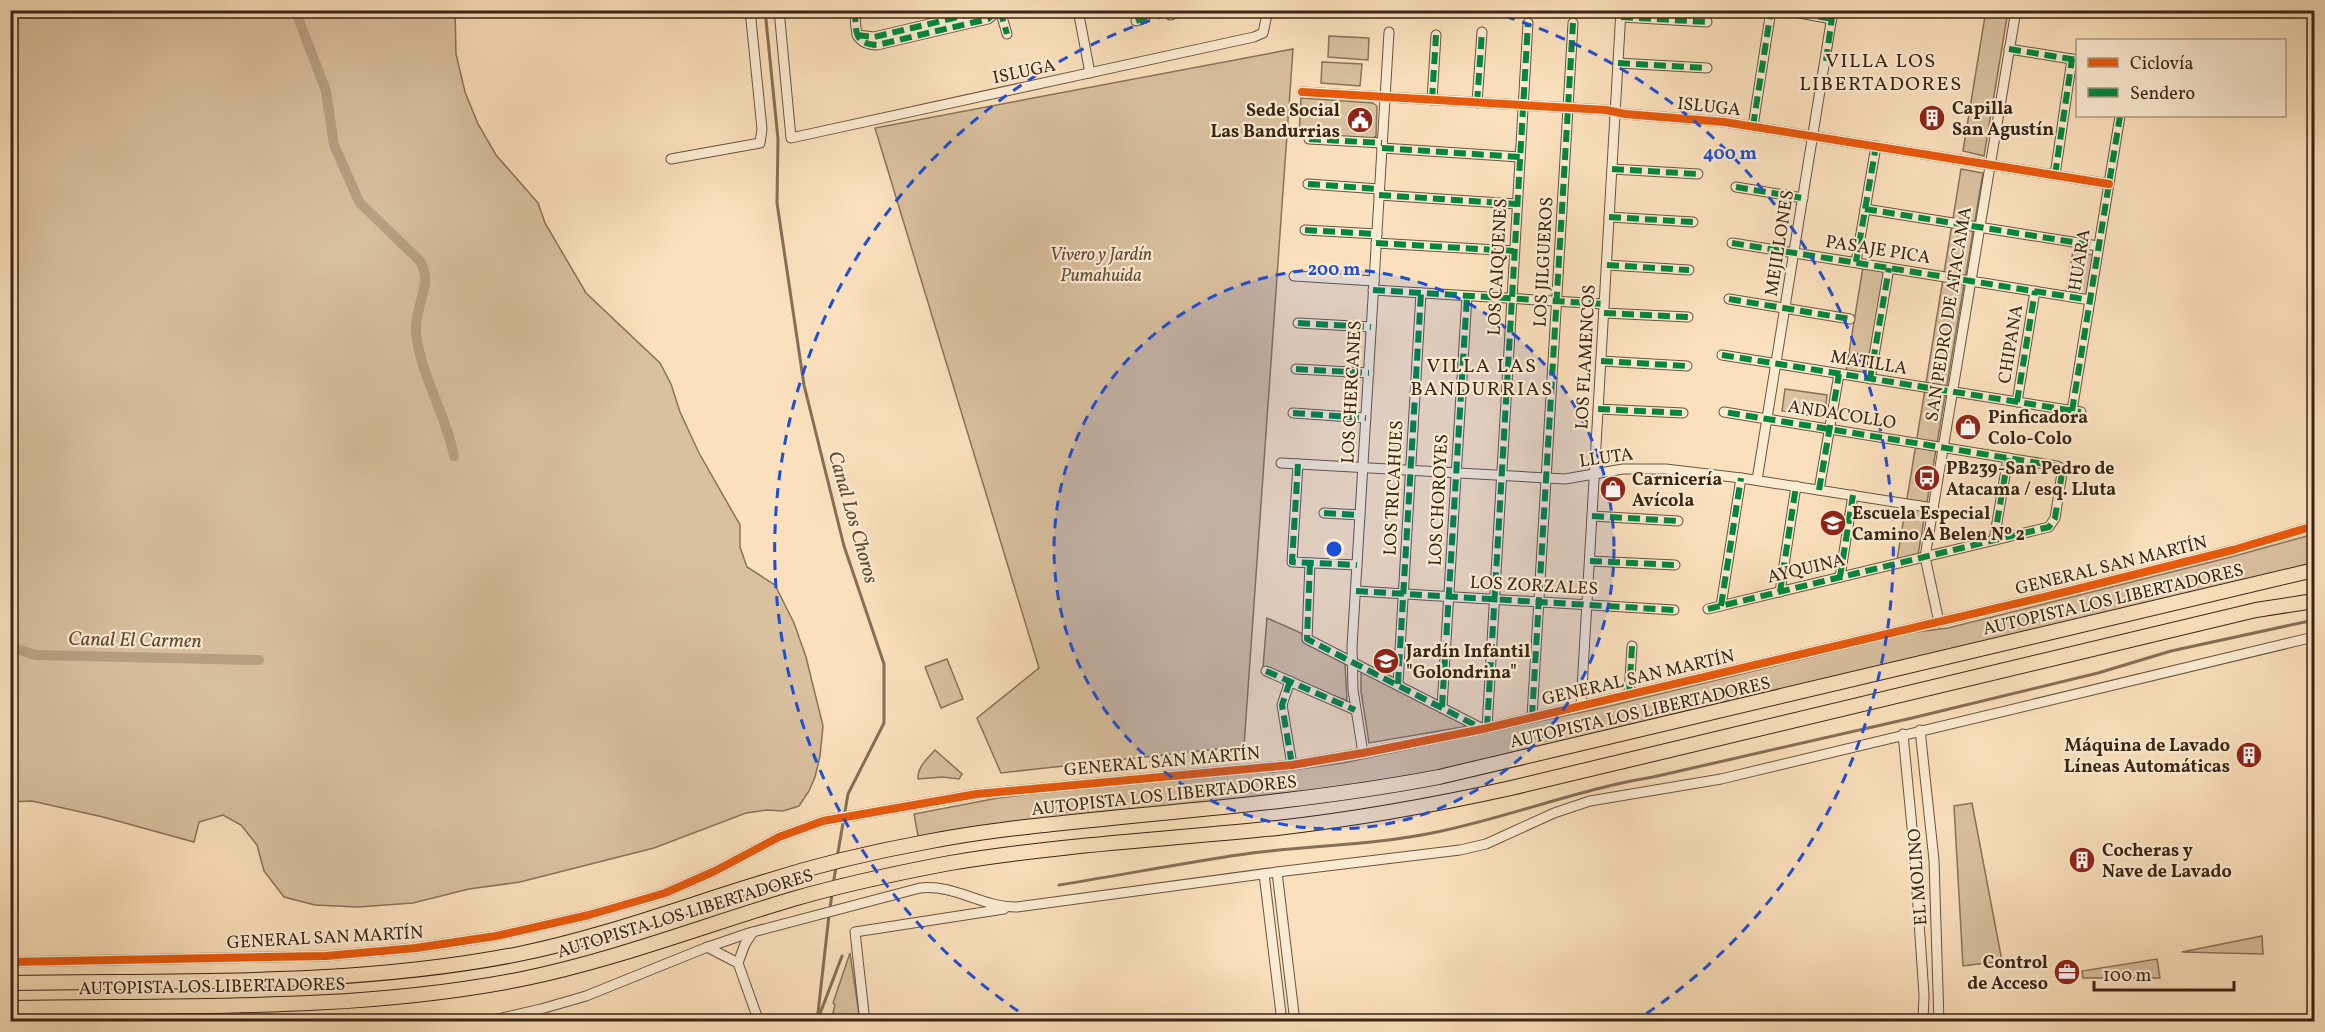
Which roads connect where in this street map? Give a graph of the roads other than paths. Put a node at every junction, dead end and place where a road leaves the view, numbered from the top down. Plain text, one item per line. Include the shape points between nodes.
1 (750, 10) edge
2 (779, 10) edge
3 (855, 10) edge
4 (988, 10) edge
5 (999, 10) edge
6 (1078, 10) edge
7 (1146, 10) edge
8 (1185, 10) edge
9 (1268, 10) edge
10 (1771, 10) edge
11 (1783, 10) edge
12 (2016, 10) edge
13 (1621, 14) edge
14 (1170, 15) dead end
15 (1832, 15) edge
16 (1136, 21) dead end
17 (1707, 22) dead end
18 (1528, 23) dead end
19 (1573, 23) dead end
20 (930, 28) junction
21 (1389, 32) dead end
22 (1482, 32) dead end
23 (1006, 34) dead end
24 (1436, 35) dead end
25 (2009, 49) junction
26 (2075, 59) edge
27 (1618, 63) junction
28 (1707, 68) dead end
29 (1090, 73) junction
30 (1302, 92) dead end
31 (1385, 97) junction
32 (1432, 100) junction
33 (1477, 103) junction
34 (1523, 105) junction
35 (1568, 108) junction
36 (1616, 112) junction
37 (2120, 117) edge
38 (1753, 126) junction
39 (1814, 136) junction
40 (1309, 139) dead end
41 (1382, 146) junction
42 (1876, 146) junction
43 (1520, 156) junction
44 (671, 159) dead end
45 (1990, 165) junction
46 (1612, 169) junction
47 (1698, 174) dead end
48 (2055, 175) junction
49 (1308, 184) dead end
50 (2109, 184) junction
51 (1736, 187) dead end
52 (1379, 192) junction
53 (1803, 198) junction
54 (1517, 204) junction
55 (1865, 209) junction
56 (1609, 217) junction
57 (1693, 222) dead end
58 (1980, 227) junction
59 (1305, 230) dead end
60 (1377, 238) junction
61 (1732, 243) dead end
62 (2098, 246) junction
63 (1515, 251) junction
64 (1795, 253) junction
65 (1856, 262) junction
66 (1607, 265) junction
67 (1888, 268) junction
68 (1689, 270) dead end
69 (1294, 276) dead end
70 (1971, 281) junction
71 (1374, 286) junction
72 (2035, 291) junction
73 (1421, 293) junction
74 (1467, 296) junction
75 (1512, 298) junction
76 (1729, 299) dead end
77 (2090, 300) junction
78 (1557, 301) junction
79 (1604, 308) junction
80 (1785, 308) junction
81 (1688, 317) dead end
82 (1850, 319) dead end
83 (1298, 323) dead end
84 (1371, 327) junction
85 (1722, 355) dead end
86 (1601, 361) junction
87 (1776, 363) junction
88 (1687, 366) dead end
89 (1296, 369) dead end
90 (1369, 373) junction
91 (1839, 374) junction
92 (1870, 379) junction
93 (1952, 392) junction
94 (2017, 402) junction
95 (1598, 409) junction
96 (1724, 412) dead end
97 (2077, 412) joint
98 (1293, 413) dead end
99 (1683, 413) dead end
100 (1366, 418) junction
101 (1767, 419) junction
102 (1829, 429) junction
103 (1943, 447) junction
104 (2008, 458) junction
105 (1281, 463) dead end
106 (1298, 464) junction
107 (1363, 468) junction
108 (1411, 470) junction
109 (1456, 473) junction
110 (1595, 475) junction
111 (1502, 476) junction
112 (1546, 478) junction
113 (1741, 478) junction
114 (1757, 480) junction
115 (1796, 486) junction
116 (1819, 490) junction
117 (1853, 495) junction
118 (1933, 508) junction
119 (1324, 513) dead end
120 (1360, 515) junction
121 (1592, 516) junction
122 (1678, 521) dead end
123 (2052, 525) joint
124 (2314, 526) edge
125 (1994, 540) junction
126 (1925, 557) junction
127 (1590, 561) junction
128 (1310, 563) junction
129 (1675, 565) dead end
130 (1357, 566) junction
131 (2314, 570) edge
132 (1840, 577) junction
133 (1356, 591) junction
134 (1780, 592) junction
135 (1404, 594) junction
136 (1449, 597) junction
137 (1494, 599) junction
138 (2314, 599) edge
139 (1539, 602) junction
140 (1587, 605) junction
141 (1721, 606) junction
142 (1707, 609) dead end
143 (1674, 610) dead end
144 (1939, 622) junction
145 (2314, 637) edge
146 (1632, 646) dead end
147 (1352, 661) junction
148 (1266, 671) dead end
149 (1290, 681) junction
150 (1398, 684) junction
151 (1629, 694) junction
152 (1581, 706) junction
153 (1442, 707) junction
154 (1355, 710) junction
155 (1532, 717) junction
156 (1485, 729) junction
157 (1920, 730) junction
158 (1903, 734) junction
159 (1363, 753) junction
160 (1292, 765) junction
161 (1911, 813) junction
162 (1930, 818) junction
163 (1277, 872) junction
164 (1263, 874) junction
165 (1017, 907) junction
166 (753, 932) junction
167 (707, 947) junction
168 (10, 962) edge
169 (738, 963) junction
170 (10, 983) edge
171 (10, 1008) edge
172 (485, 1022) edge
173 (759, 1022) edge
174 (865, 1022) edge
175 (1282, 1022) edge
176 (1295, 1022) edge
177 (1923, 1022) edge
178 (1939, 1022) edge

1 - 44 street via 760,142
2 - 29 street, ISLUGA via 791,138
3 - 20 street via 856,34 874,37
4 - 20 street
5 - 20 street via 988,19
5 - 23 street
6 - 29 street
7 - 16 street via 1145,18
8 - 14 street
9 - 29 street, ISLUGA via 1263,33 1254,37
10 - 38 street
11 - 15 street
12 - 25 street, SAN PEDRO DE ATACAMA
13 - 17 street
13 - 27 street, LOS FLAMENCOS
15 - 39 street, MEJILLONES
18 - 34 street, LOS CAIQUENES
19 - 35 street, LOS JILGUEROS
21 - 31 street, LOS CHERCANES
22 - 33 street
24 - 32 street
25 - 26 street
25 - 45 street, SAN PEDRO DE ATACAMA
26 - 48 street
27 - 28 street
27 - 36 street, LOS FLAMENCOS
30 - 31 street, ISLUGA
31 - 32 street, ISLUGA
31 - 41 street, LOS CHERCANES
32 - 33 street, ISLUGA
33 - 34 street, ISLUGA
34 - 35 street, ISLUGA
34 - 43 street, LOS CAIQUENES
35 - 36 street, ISLUGA
35 - 78 street, LOS JILGUEROS
36 - 38 street, ISLUGA
36 - 46 street, LOS FLAMENCOS
37 - 50 street, HUARA
38 - 39 street, ISLUGA
39 - 42 street, ISLUGA
39 - 53 street, MEJILLONES
40 - 41 street
41 - 43 street
41 - 52 street, LOS CHERCANES
42 - 45 street, ISLUGA
42 - 55 street
43 - 54 street, LOS CAIQUENES
45 - 48 street, ISLUGA
45 - 58 street, SAN PEDRO DE ATACAMA
46 - 47 street
46 - 56 street, LOS FLAMENCOS
48 - 50 street, ISLUGA
49 - 52 street
50 - 62 street, HUARA
51 - 53 street
52 - 54 street
52 - 60 street, LOS CHERCANES
53 - 64 street, MEJILLONES
54 - 63 street, LOS CAIQUENES
55 - 58 street
55 - 65 street
56 - 57 street
56 - 66 street, LOS FLAMENCOS
58 - 62 street
58 - 70 street, SAN PEDRO DE ATACAMA
59 - 60 street
60 - 63 street
60 - 71 street, LOS CHERCANES
61 - 64 street, PASAJE PICA
62 - 77 street, HUARA
63 - 75 street, LOS CAIQUENES
64 - 65 street, PASAJE PICA
64 - 80 street, MEJILLONES
65 - 67 street, PASAJE PICA
66 - 68 street
66 - 79 street, LOS FLAMENCOS
67 - 70 street, PASAJE PICA
67 - 92 street
69 - 71 street
70 - 72 street, PASAJE PICA
70 - 93 street, SAN PEDRO DE ATACAMA
71 - 73 street
71 - 84 street, LOS CHERCANES
72 - 77 street, PASAJE PICA
72 - 94 street, CHIPANA
73 - 74 street
73 - 108 street, LOS TRICAHUES
74 - 75 street
74 - 109 street, LOS CHOROYES
75 - 78 street
75 - 111 street, LOS CAIQUENES
76 - 80 street
77 - 97 street, HUARA
78 - 79 street
78 - 112 street, LOS JILGUEROS
79 - 81 street
79 - 86 street, LOS FLAMENCOS
80 - 82 street
80 - 87 street, MEJILLONES
83 - 84 street
84 - 90 street, LOS CHERCANES
85 - 87 street, MATILLA
86 - 88 street
86 - 95 street, LOS FLAMENCOS
87 - 91 street, MATILLA
87 - 101 street, MEJILLONES
89 - 90 street
90 - 100 street, LOS CHERCANES
91 - 92 street, MATILLA
91 - 102 street
92 - 93 street, MATILLA
93 - 94 street, MATILLA
93 - 103 street, SAN PEDRO DE ATACAMA
94 - 97 street, MATILLA
95 - 99 street
95 - 110 street, LOS FLAMENCOS
96 - 101 street, ANDACOLLO
98 - 100 street
100 - 107 street, LOS CHERCANES
101 - 102 street, ANDACOLLO
101 - 114 street, MEJILLONES
102 - 103 street, ANDACOLLO
102 - 116 street
103 - 104 street, ANDACOLLO
103 - 118 street, SAN PEDRO DE ATACAMA
104 - 123 street, ANDACOLLO via 2061,468
104 - 125 street
105 - 106 street, LLUTA
106 - 107 street, LLUTA
106 - 128 street via 1292,562
107 - 108 street, LLUTA
107 - 120 street, LOS CHERCANES
108 - 109 street, LLUTA
108 - 135 street, LOS TRICAHUES
109 - 111 street, LLUTA
109 - 136 street, LOS CHOROYES
110 - 112 street, LLUTA
110 - 113 street, LLUTA via 1635,468
110 - 121 street, LOS FLAMENCOS
111 - 112 street, LLUTA
111 - 137 street, LOS CAIQUENES
112 - 139 street, LOS JILGUEROS
113 - 114 street, LLUTA
113 - 141 street
114 - 115 street, LLUTA
115 - 116 street, LLUTA
115 - 134 street
116 - 117 street, LLUTA
117 - 118 street, LLUTA
117 - 132 street
118 - 126 street, SAN PEDRO DE ATACAMA
119 - 120 street
120 - 130 street, LOS CHERCANES
121 - 122 street
121 - 127 street, LOS FLAMENCOS
123 - 125 street, AYQUINA
124 - 144 street, GENERAL SAN MARTÍN via 2233,550
125 - 126 street, AYQUINA
126 - 132 street, AYQUINA
126 - 144 street, SAN PEDRO DE ATACAMA
127 - 129 street
127 - 140 street, LOS FLAMENCOS
128 - 130 street
128 - 147 street via 1306,639
130 - 133 street, LOS CHERCANES
131 - 170 highway, AUTOPISTA LOS LIBERTADORES via 1439,777 1311,798 997,830 852,857 589,937 456,965 339,976
132 - 134 street, AYQUINA
133 - 135 street, LOS ZORZALES
133 - 147 street, LOS CHERCANES
134 - 141 street, AYQUINA
135 - 136 street, LOS ZORZALES
135 - 150 street, LOS TRICAHUES
136 - 137 street, LOS ZORZALES
136 - 153 street, LOS CHOROYES
137 - 139 street, LOS ZORZALES
137 - 156 street, LOS CAIQUENES
138 - 171 highway, AUTOPISTA LOS LIBERTADORES via 1439,803 1281,827 994,857 847,884 602,960 525,978 443,992 335,1002
139 - 140 street, LOS ZORZALES
139 - 155 street, LOS JILGUEROS
140 - 143 street, LOS ZORZALES
140 - 152 street, LOS FLAMENCOS
141 - 142 street, AYQUINA
144 - 151 street, GENERAL SAN MARTÍN
145 - 157 street
146 - 151 street
147 - 150 street
147 - 154 street, LOS CHERCANES
148 - 149 street
149 - 154 street
149 - 160 street via 1282,703
150 - 153 street
151 - 152 street, GENERAL SAN MARTÍN
152 - 155 street, GENERAL SAN MARTÍN
153 - 156 street
154 - 159 street, LOS CHERCANES
155 - 156 street, GENERAL SAN MARTÍN
156 - 159 street, GENERAL SAN MARTÍN
157 - 158 street
157 - 162 street, EL MOLINO
158 - 161 street, EL MOLINO
158 - 163 street via 1720,778 1590,801 1467,849
159 - 160 street, GENERAL SAN MARTÍN
160 - 168 street, GENERAL SAN MARTÍN via 977,794 823,821 647,899 467,941 326,956
161 - 162 street via 1920,811
161 - 177 street, EL MOLINO
162 - 178 street, EL MOLINO via 1937,907
163 - 164 street
163 - 176 street
164 - 165 street
164 - 175 street
165 - 166 street via 928,887
165 - 174 street via 855,932
166 - 167 street
166 - 169 street
167 - 169 street
167 - 172 street via 586,996
169 - 173 street

